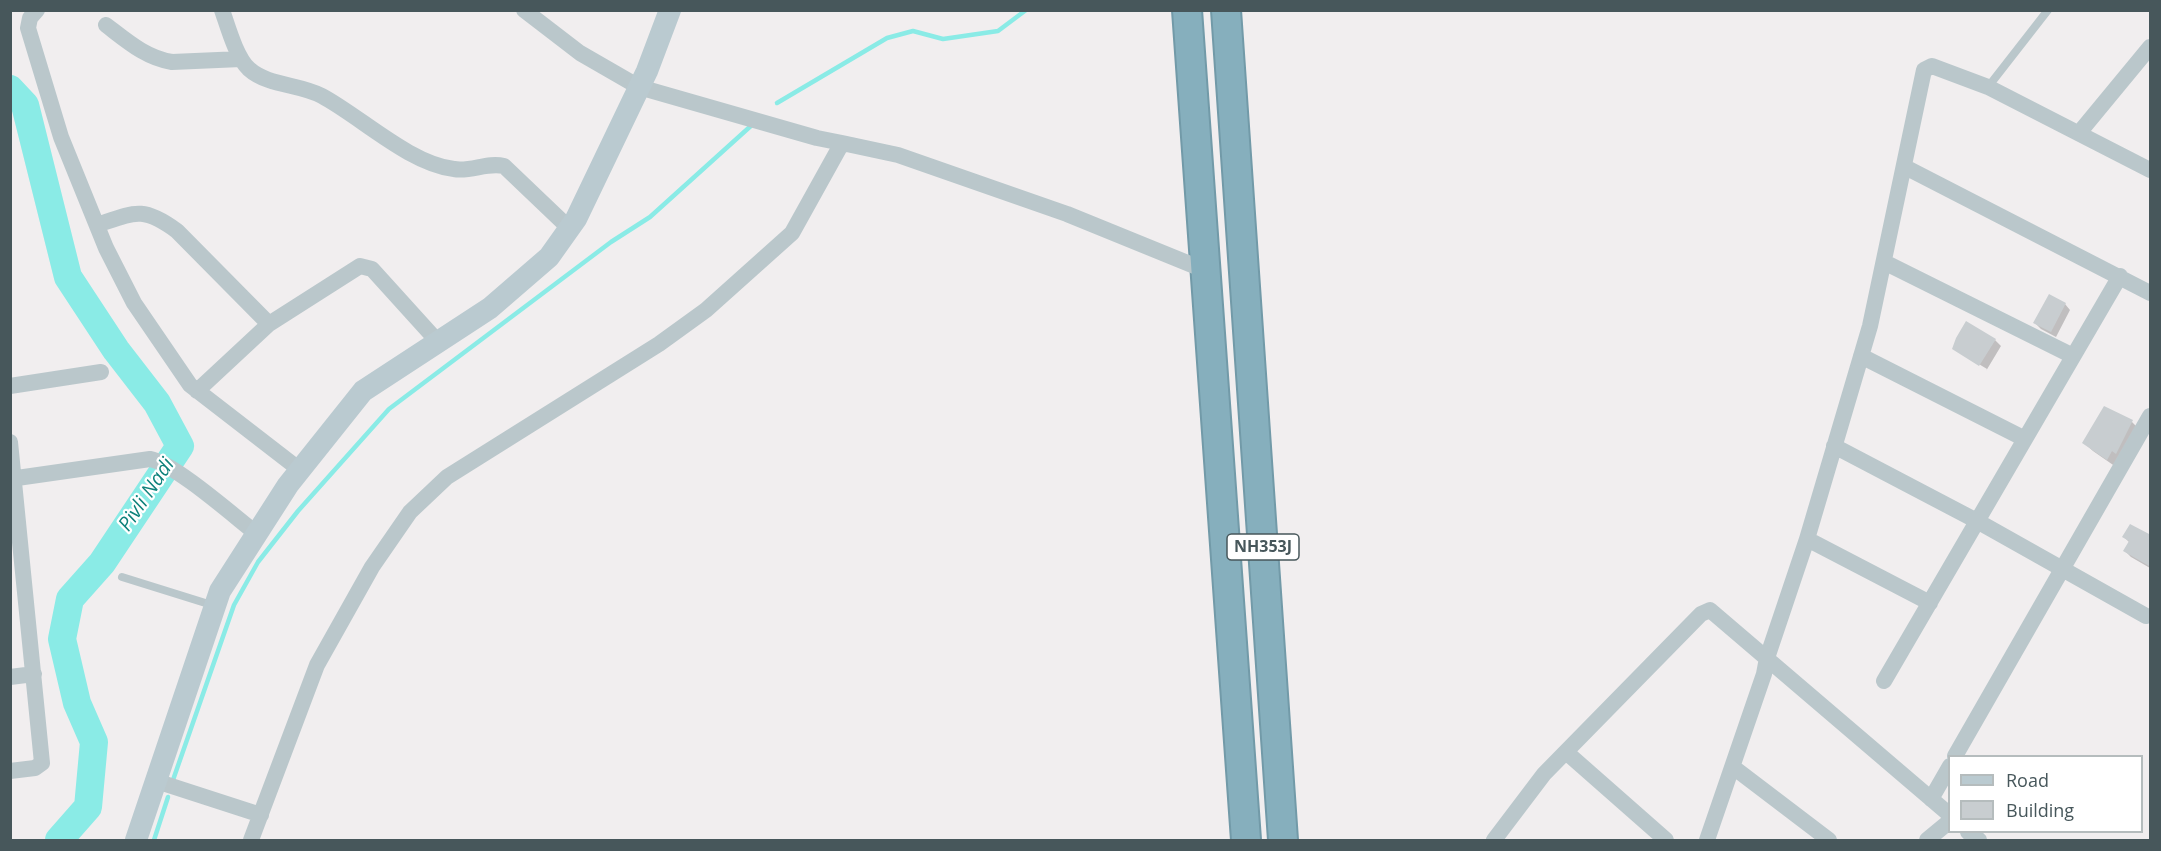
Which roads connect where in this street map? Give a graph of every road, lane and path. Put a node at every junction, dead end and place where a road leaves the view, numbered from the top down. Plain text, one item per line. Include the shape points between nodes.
1 (37, 10) edge
2 (222, 10) edge
3 (1187, 10) edge
4 (1226, 10) edge
5 (2048, 10) edge
6 (532, 13) edge
7 (665, 13) edge
8 (106, 25) dead end
9 (2151, 47) edge
10 (241, 59) junction
11 (639, 87) junction
12 (1988, 87) junction
13 (2079, 134) junction
14 (842, 143) junction
15 (1905, 168) junction
16 (2151, 170) edge
17 (97, 225) junction
18 (569, 228) junction
19 (1884, 262) junction
20 (1206, 264) junction
21 (2120, 276) junction
22 (2151, 293) edge
23 (269, 324) junction
24 (439, 343) junction
25 (1862, 356) junction
26 (2073, 356) junction
27 (101, 372) dead end
28 (10, 386) edge
29 (197, 391) junction
30 (2151, 416) edge
31 (2025, 439) junction
32 (10, 442) edge
33 (1834, 446) junction
34 (300, 470) junction
35 (12, 479) edge
36 (1977, 521) junction
37 (257, 534) junction
38 (1807, 539) junction
39 (2063, 569) junction
40 (122, 577) dead end
41 (18, 579) edge
42 (1930, 603) junction
43 (215, 606) junction
44 (2146, 616) dead end
45 (1767, 658) junction
46 (34, 674) junction
47 (10, 677) edge
48 (1884, 681) dead end
49 (1566, 752) junction
50 (1956, 755) edge
51 (1733, 767) junction
52 (1948, 769) edge
53 (10, 771) edge
54 (156, 781) junction
55 (1931, 799) junction
56 (1948, 813) edge
57 (261, 815) junction
58 (1948, 823) edge
59 (136, 840) edge
60 (251, 840) edge
61 (1246, 840) edge
62 (1283, 840) edge
63 (1494, 840) edge
64 (1666, 840) edge
65 (1707, 840) edge
66 (1829, 840) edge
67 (1927, 840) edge

1 - 17 street via 28,28 61,137
2 - 10 street
3 - 20 highway, NH353J
4 - 62 highway, NH353J
5 - 12 lane
6 - 11 street via 580,53
7 - 11 street
8 - 10 street via 143,52 162,60
9 - 13 street
10 - 18 street via 259,75 321,95 426,160 454,169 504,166
11 - 14 street
11 - 18 street
12 - 13 street
12 - 15 street via 1932,66 1926,68
13 - 16 street
14 - 20 street via 909,159
14 - 57 street via 792,233 706,310 659,344 447,477 410,512 372,567 317,665
15 - 19 street
15 - 21 street
17 - 23 street via 132,213 150,214 165,222
17 - 29 street via 134,303
18 - 24 street via 549,257 490,308
19 - 25 street
19 - 26 street
20 - 61 highway, NH353J
21 - 22 street
21 - 26 street
23 - 24 street via 360,266 372,268
23 - 29 street
24 - 34 street via 363,391
25 - 31 street
25 - 33 street
26 - 31 street
27 - 28 street
29 - 34 street
30 - 39 street
31 - 36 street
32 - 35 street
33 - 36 street
33 - 38 street
34 - 37 street
35 - 37 street via 156,460
35 - 41 street
36 - 39 street
36 - 42 street
37 - 43 street via 220,591
38 - 42 street
38 - 45 street
39 - 44 street
39 - 50 street
40 - 43 lane
41 - 46 street
42 - 48 street
43 - 54 street
45 - 49 street via 1715,611 1705,610
45 - 51 street
45 - 55 street
46 - 47 street
46 - 53 street via 42,763 35,768
49 - 63 street
49 - 64 street
51 - 65 street
51 - 66 street
52 - 55 street
54 - 57 street
54 - 59 street
55 - 56 street
57 - 60 street
58 - 67 street

